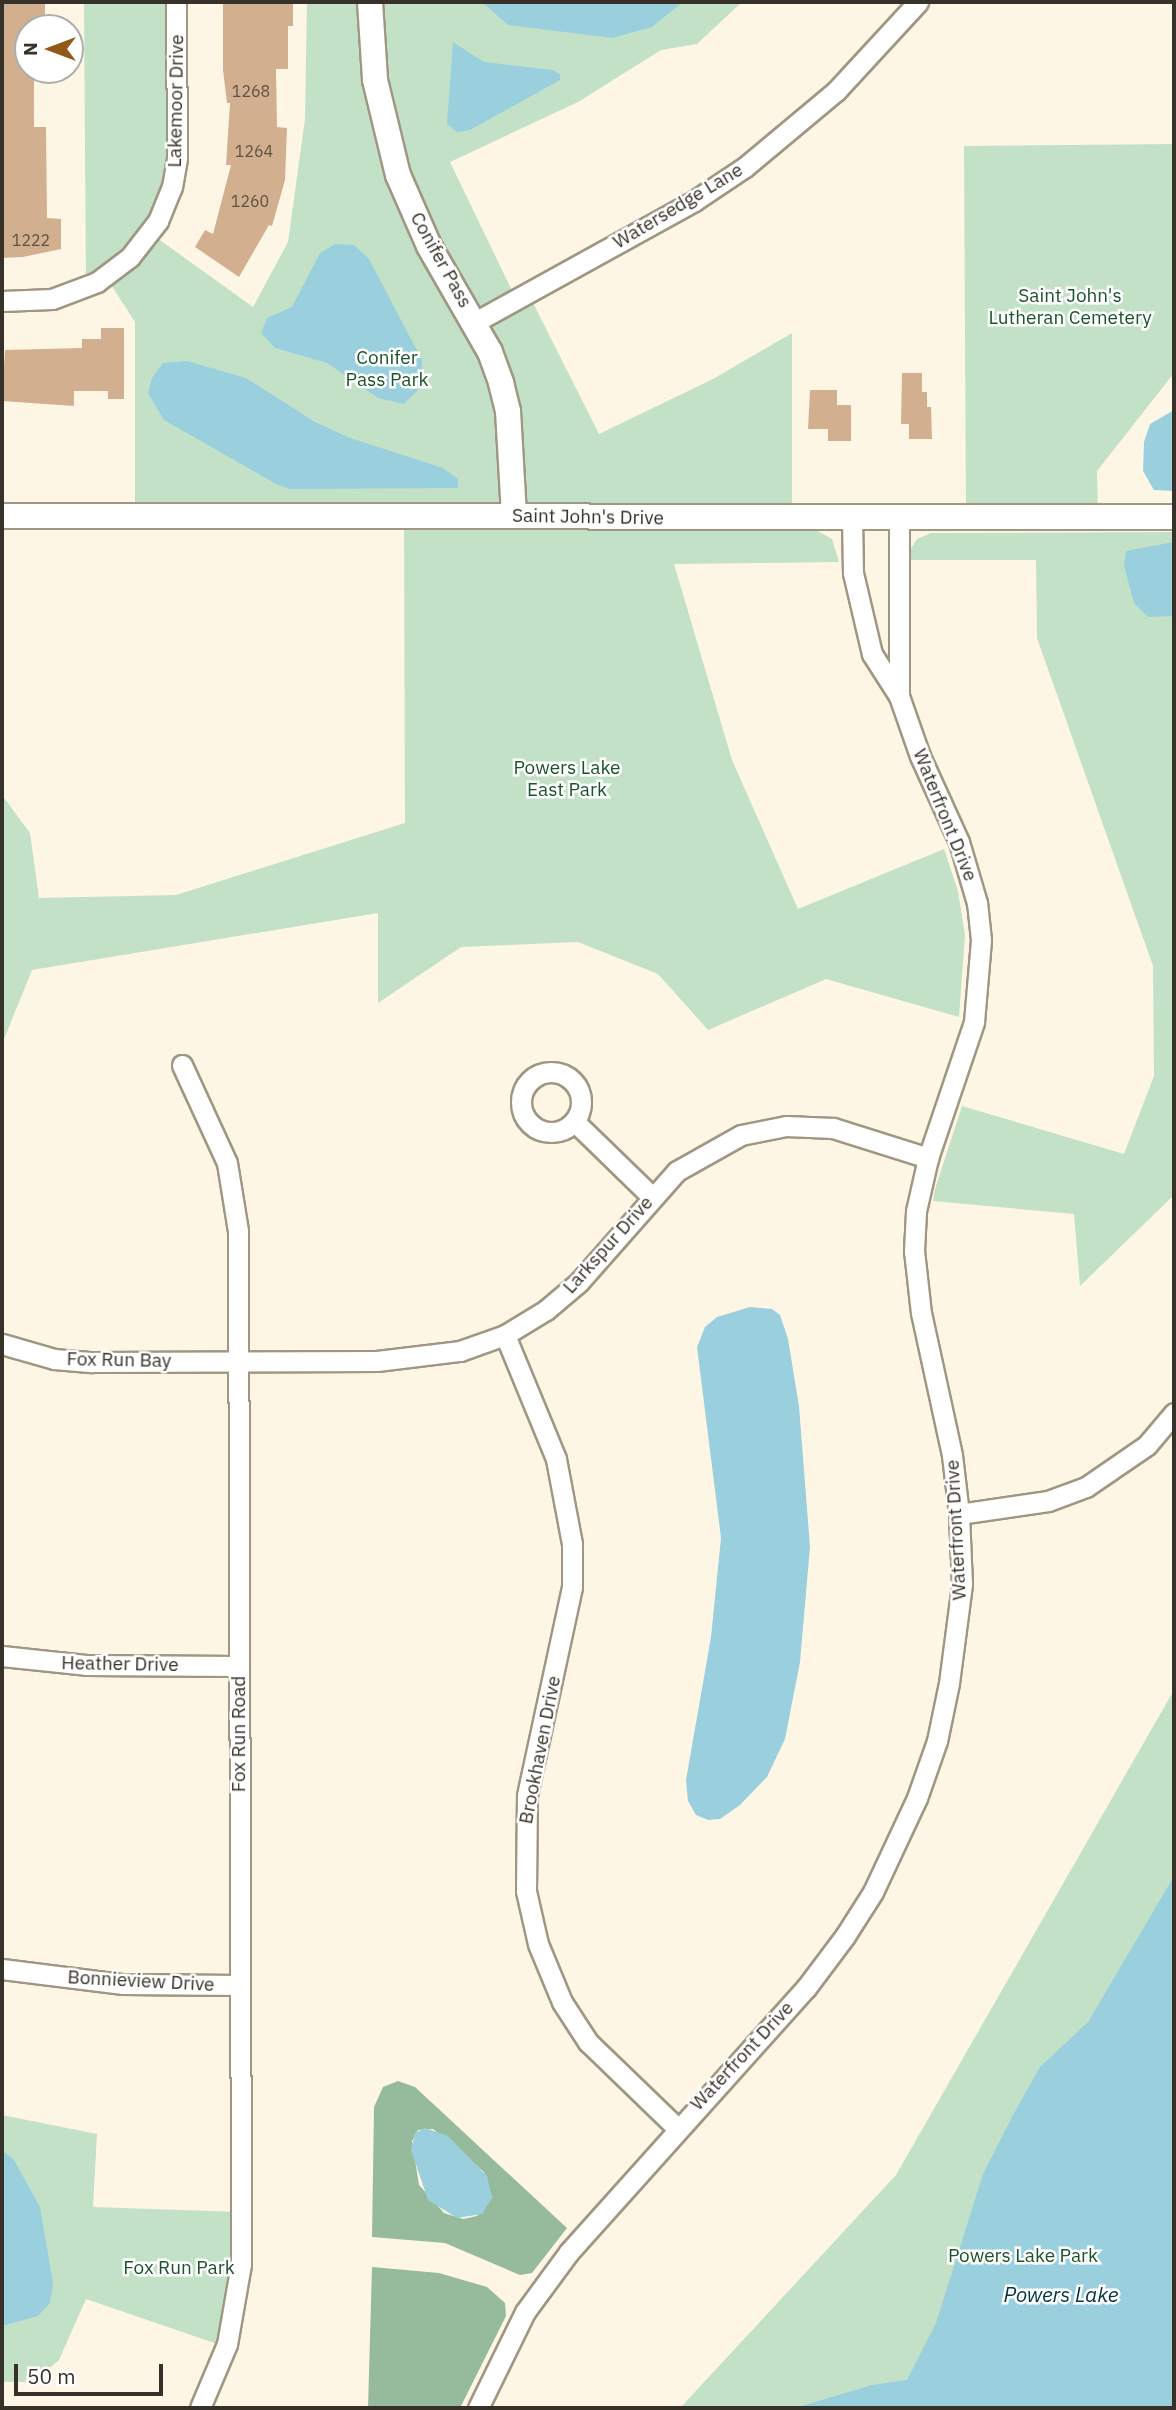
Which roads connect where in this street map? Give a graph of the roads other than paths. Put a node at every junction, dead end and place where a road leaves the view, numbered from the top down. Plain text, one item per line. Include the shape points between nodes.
1 (176, 2) edge
2 (370, 2) edge
3 (918, 2) edge
4 (2, 302) edge
5 (475, 322) junction
6 (2, 516) edge
7 (514, 516) junction
8 (1174, 517) edge
9 (852, 518) junction
10 (899, 519) junction
11 (899, 695) junction
12 (182, 1065) dead end
13 (575, 1122) dead end
14 (928, 1158) junction
15 (651, 1196) junction
16 (505, 1335) junction
17 (2, 1344) edge
18 (238, 1361) junction
19 (1174, 1413) edge
20 (959, 1514) junction
21 (2, 1657) edge
22 (239, 1666) junction
23 (2, 1969) edge
24 (239, 1985) junction
25 (677, 2128) junction
26 (200, 2408) edge
27 (478, 2408) edge

1 - 4 street, Lakemoor Drive via 177,158 172,187 154,228 130,257 97,282 52,299
2 - 5 street, Conifer Pass via 375,80 398,175 429,246
3 - 5 street, Watersedge Lane via 836,92 745,167 694,201
5 - 7 street, Conifer Pass via 490,352 508,411
6 - 7 street, Saint John's Drive
7 - 9 street, Saint John's Drive
8 - 10 street, Saint John's Drive
9 - 10 street, Saint John's Drive
9 - 11 street, Waterfront Drive via 859,610 872,654
10 - 11 street, Waterfront Drive
11 - 14 street, Waterfront Drive via 970,871 981,940 974,1022
12 - 18 street, Fox Run Road via 227,1163 236,1201
13 - 15 street
14 - 15 street, Larkspur Drive via 833,1128 786,1126 741,1135 706,1152
14 - 20 street, Waterfront Drive via 916,1211 915,1280 952,1455
15 - 16 street, Larkspur Drive via 579,1282
16 - 18 street, Larkspur Drive via 460,1351 416,1359
16 - 25 street, Brookhaven Drive via 556,1459 572,1545 566,1620 527,1796 526,1891 538,1944 562,2002 589,2042
17 - 18 street, Fox Run Bay via 66,1360
18 - 22 street, Fox Run Road
19 - 20 street via 1147,1445 1086,1487 1048,1501
20 - 25 street, Waterfront Drive via 962,1584 949,1683 937,1741 895,1848 845,1936 814,1977
21 - 22 street, Heather Drive via 86,1665
22 - 24 street, Fox Run Road
23 - 24 street, Bonnieview Drive via 122,1984
24 - 26 street, Fox Run Road via 241,2264 227,2344
25 - 27 street, Waterfront Drive via 599,2214 525,2312

